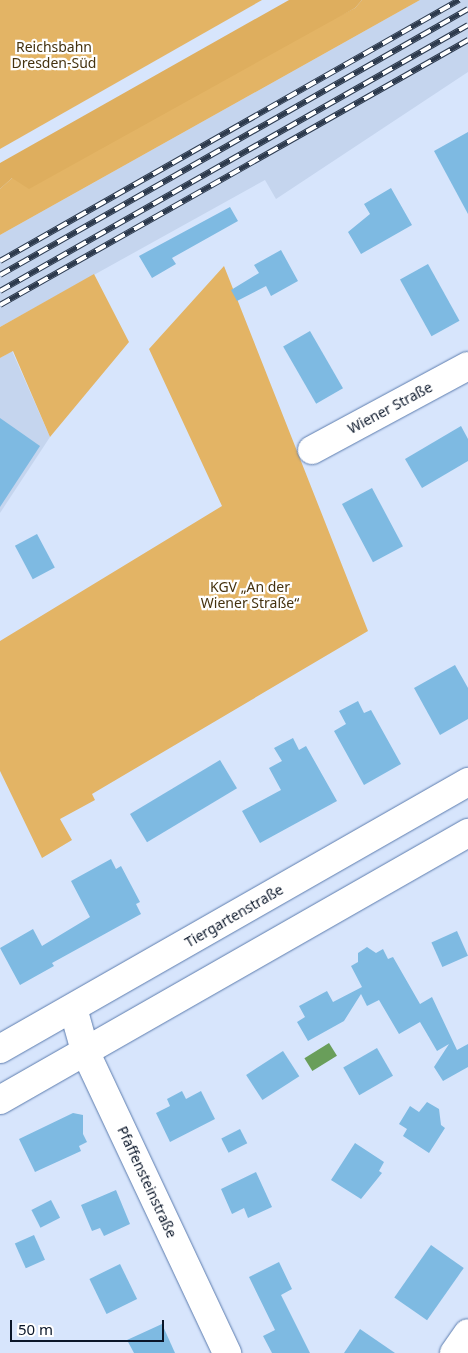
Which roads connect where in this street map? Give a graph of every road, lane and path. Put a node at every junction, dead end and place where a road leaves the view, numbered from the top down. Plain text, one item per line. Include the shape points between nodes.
1 (468, 366) edge
2 (312, 450) dead end
3 (468, 782) edge
4 (468, 833) edge
5 (73, 1008) junction
6 (0, 1049) edge
7 (85, 1051) junction
8 (0, 1100) edge
9 (468, 1333) edge
10 (227, 1353) edge
11 (454, 1353) edge

1 - 2 street, Wiener Straße
3 - 5 street, Tiergartenstraße
4 - 7 street
5 - 6 street, Tiergartenstraße
5 - 7 street, Pfaffensteinstraße
7 - 8 street
7 - 10 street, Pfaffensteinstraße
9 - 11 street

